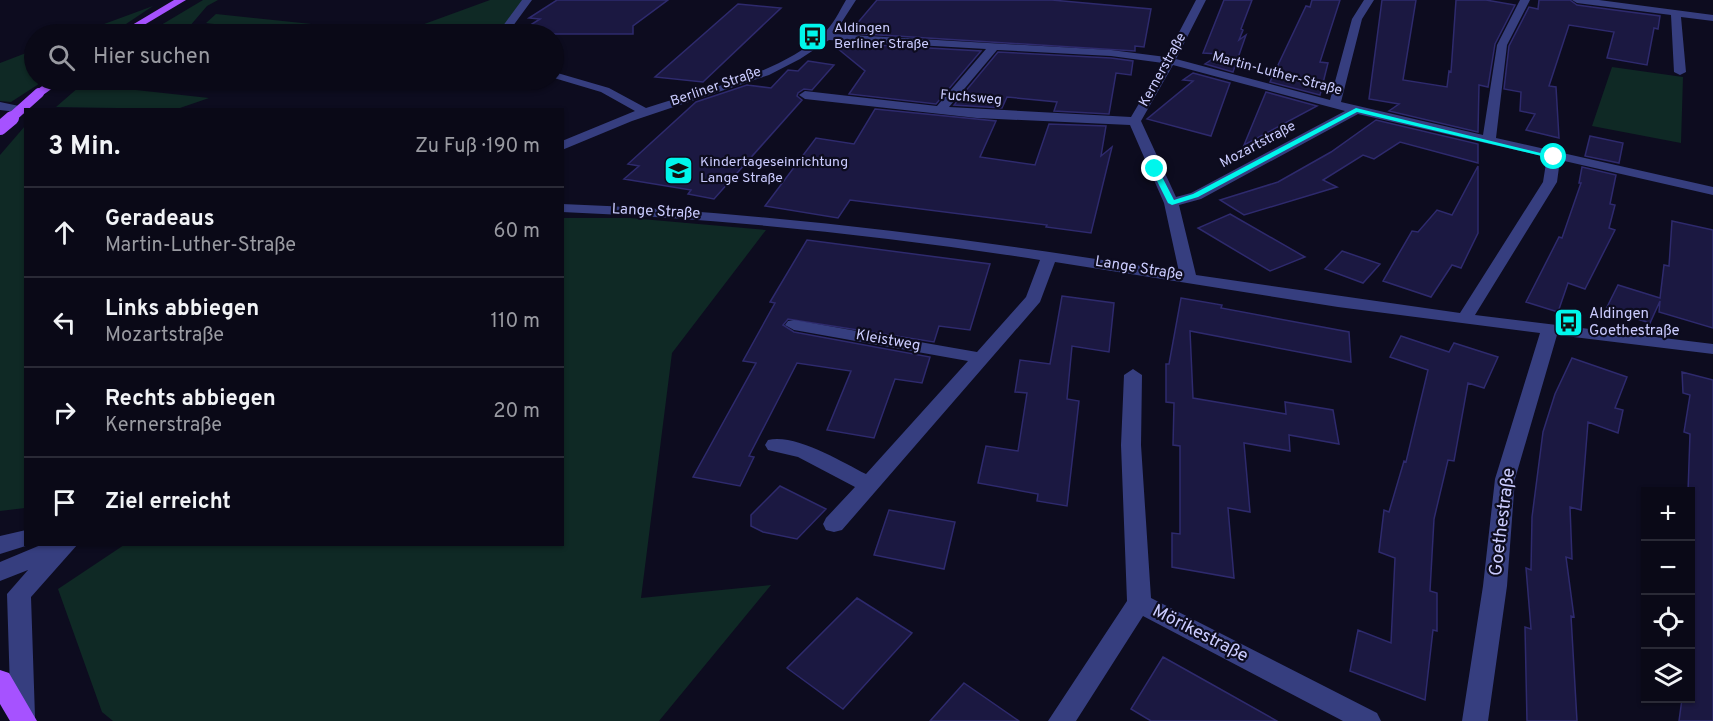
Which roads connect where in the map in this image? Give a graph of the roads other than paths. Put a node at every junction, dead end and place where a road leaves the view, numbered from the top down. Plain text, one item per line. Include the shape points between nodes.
1 (181, 0) edge
2 (527, 0) edge
3 (851, 0) edge
4 (1201, 0) edge
5 (1369, 0) edge
6 (1525, 0) edge
7 (1577, 0) edge
8 (1676, 13) junction
9 (1713, 18) edge
10 (139, 24) edge
11 (509, 24) edge
12 (826, 37) junction
13 (993, 48) junction
14 (1170, 61) junction
15 (1680, 72) dead end
16 (564, 78) edge
17 (43, 90) edge
18 (805, 95) dead end
19 (1335, 105) junction
20 (0, 106) edge
21 (24, 109) edge
22 (940, 110) junction
23 (1356, 110) junction
24 (643, 111) junction
25 (1135, 121) junction
26 (0, 128) edge
27 (1489, 141) junction
28 (564, 145) edge
29 (1554, 157) junction
30 (1713, 191) edge
31 (1172, 203) junction
32 (564, 208) edge
33 (1049, 256) junction
34 (1188, 276) junction
35 (1466, 317) junction
36 (794, 325) dead end
37 (1550, 328) junction
38 (1713, 349) edge
39 (981, 358) junction
40 (1133, 375) dead end
41 (775, 445) dead end
42 (867, 484) junction
43 (834, 524) dead end
44 (24, 539) edge
45 (0, 545) edge
46 (61, 546) edge
47 (64, 546) edge
48 (0, 572) edge
49 (1139, 603) junction
50 (0, 681) edge
51 (23, 720) edge
52 (1061, 721) edge
53 (1368, 721) edge
54 (1475, 721) edge

1 - 10 main road
2 - 11 street
3 - 12 street, Berliner Straße
4 - 14 street, Kernerstraße
5 - 19 street via 1357,19
6 - 27 street via 1502,45
7 - 8 street
8 - 9 street
8 - 15 street
12 - 13 street, Martin-Luther-Straße
12 - 24 street, Berliner Straße via 794,57 747,78
13 - 14 street, Martin-Luther-Straße via 1111,53
13 - 22 street
14 - 19 street, Martin-Luther-Straße
14 - 25 street, Kernerstraße
16 - 24 street via 604,90
17 - 26 main road, bridge
18 - 22 street, Fuchsweg
19 - 23 street, Martin-Luther-Straße
20 - 21 street
22 - 25 street, Fuchsweg
23 - 27 street, Martin-Luther-Straße
23 - 31 street, Mozartstraße via 1196,196
24 - 28 street, Berliner Straße
25 - 31 street, Kernerstraße
27 - 29 street, Martin-Luther-Straße
29 - 30 street, Martin-Luther-Straße
29 - 35 street via 1550,182
31 - 34 street, Kernerstraße
32 - 33 street, Lange Straße via 720,215
33 - 34 street, Lange Straße
33 - 39 street via 1034,298
34 - 35 street, Lange Straße via 1286,294
35 - 37 street, Lange Straße
36 - 39 street, Kleistweg
37 - 38 street, Lange Straße
37 - 54 street, Goethestraße via 1505,479 1495,586
39 - 42 street
40 - 49 street, Mörikestraße via 1131,445
41 - 42 street via 804,452
42 - 43 street
44 - 45 street
46 - 48 street
47 - 51 street via 19,594
49 - 52 street
49 - 53 street, Mörikestraße
50 - 51 main road

